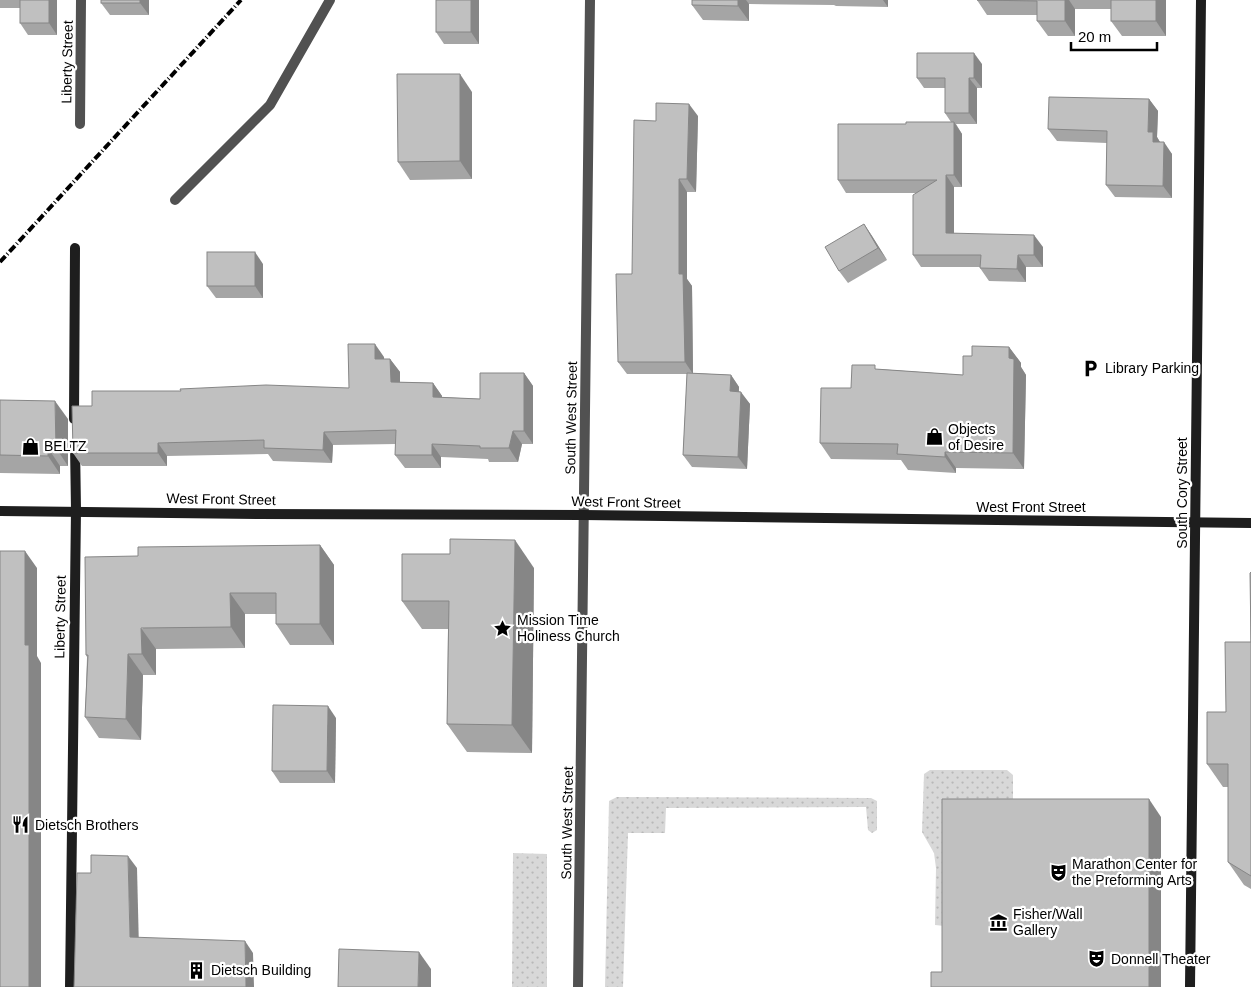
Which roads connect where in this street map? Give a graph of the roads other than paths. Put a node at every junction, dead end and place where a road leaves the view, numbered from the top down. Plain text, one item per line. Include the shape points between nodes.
1 (81, 0) edge
2 (330, 0) edge
3 (590, 0) edge
4 (1201, 0) edge
5 (80, 124) dead end
6 (175, 200) dead end
7 (75, 248) dead end
8 (76, 510) junction
9 (0, 511) edge
10 (583, 515) junction
11 (1196, 522) junction
12 (1251, 523) edge
13 (70, 987) edge
14 (578, 987) edge
15 (1190, 987) edge

1 - 5 street, Liberty Street
2 - 6 street via 270,104
3 - 10 street, South West Street
4 - 11 street, South Cory Street
7 - 8 street, Liberty Street
8 - 9 street, West Front Street
8 - 10 street, West Front Street
8 - 13 street, Liberty Street
10 - 11 street, West Front Street
10 - 14 street, South West Street
11 - 12 street, West Front Street
11 - 15 street, South Cory Street

